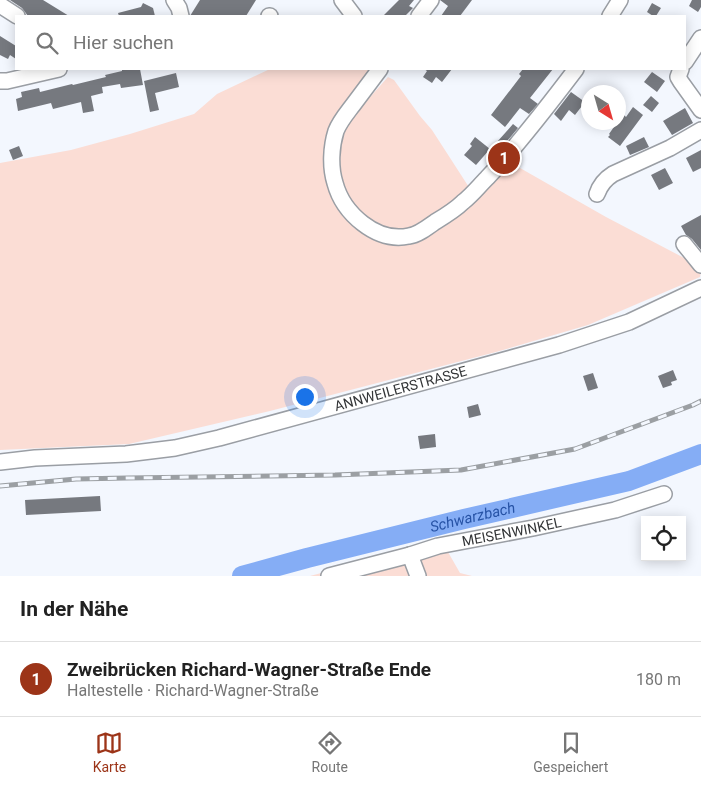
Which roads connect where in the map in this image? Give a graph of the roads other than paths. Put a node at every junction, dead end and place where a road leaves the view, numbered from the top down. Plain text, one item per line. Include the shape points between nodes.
1 (174, 0) edge
2 (342, 0) edge
3 (431, 0) edge
4 (620, 0) edge
5 (0, 5) edge
6 (15, 15) edge
7 (181, 15) edge
8 (353, 15) edge
9 (420, 15) edge
10 (611, 15) edge
11 (701, 38) edge
12 (686, 60) edge
13 (55, 70) edge
14 (379, 70) edge
15 (575, 70) edge
16 (680, 70) edge
17 (0, 81) edge
18 (701, 110) edge
19 (701, 130) edge
20 (597, 194) dead end
21 (684, 244) dead end
22 (701, 265) edge
23 (701, 288) edge
24 (0, 462) edge
25 (664, 494) dead end
26 (410, 555) junction
27 (329, 576) edge
28 (418, 576) edge

1 - 7 street
2 - 8 street
3 - 9 street
4 - 10 street
5 - 6 street
11 - 12 street
13 - 17 street
14 - 15 street via 337,129 333,167 338,192 349,211 365,226 393,237 409,236 426,229 463,203
16 - 18 street via 680,82
19 - 20 street via 613,174 605,179
21 - 22 street
23 - 24 street, ANNWEILERSTRASSE via 629,322 568,342 219,438 126,454
25 - 26 street, MEISENWINKEL via 615,510 438,546
26 - 27 street, MEISENWINKEL
26 - 28 street

